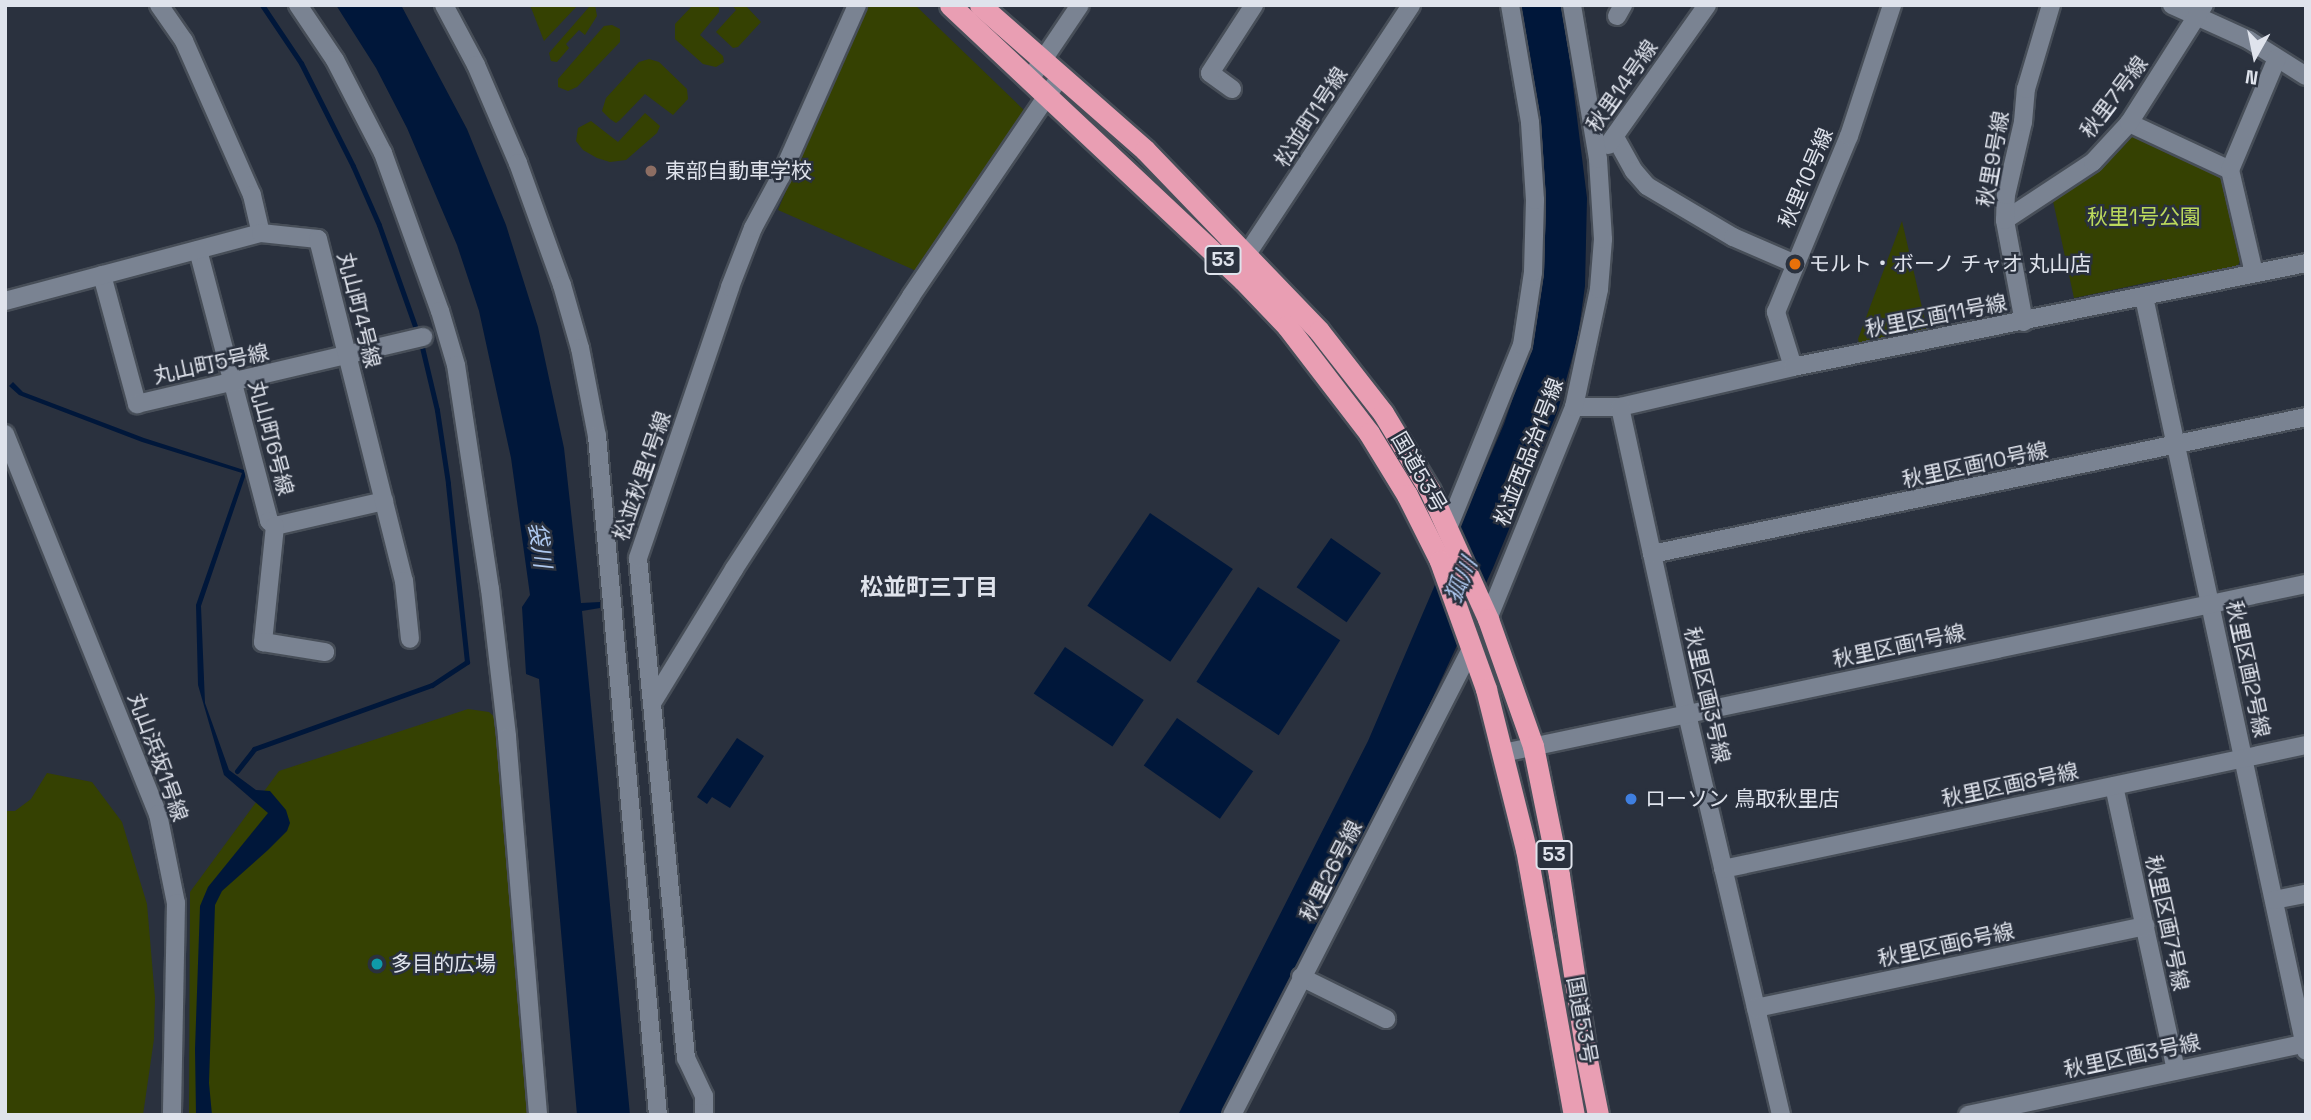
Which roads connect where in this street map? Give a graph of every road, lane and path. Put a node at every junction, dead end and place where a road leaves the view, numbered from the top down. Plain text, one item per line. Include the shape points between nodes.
1 (159, 5) edge
2 (298, 5) edge
3 (444, 5) edge
4 (857, 5) edge
5 (950, 5) edge
6 (980, 5) edge
7 (1080, 5) edge
8 (1254, 5) edge
9 (1412, 5) edge
10 (1510, 5) edge
11 (1572, 5) edge
12 (1707, 5) edge
13 (1892, 5) edge
14 (2051, 5) edge
15 (2172, 5) edge
16 (2201, 10) edge
17 (2277, 58) junction
18 (1036, 71) junction
19 (2306, 76) edge
20 (1060, 77) junction
21 (1232, 89) dead end
22 (1046, 96) junction
23 (2129, 123) junction
24 (1615, 137) junction
25 (1598, 159) junction
26 (2230, 170) junction
27 (2005, 220) junction
28 (261, 233) junction
29 (198, 250) junction
30 (1247, 254) junction
31 (2306, 262) edge
32 (1795, 264) junction
33 (2254, 273) junction
34 (102, 275) junction
35 (1270, 294) junction
36 (2144, 296) junction
37 (5, 301) edge
38 (2024, 322) junction
39 (423, 337) dead end
40 (347, 357) junction
41 (1793, 368) junction
42 (233, 383) junction
43 (1574, 407) junction
44 (1620, 407) junction
45 (2306, 417) edge
46 (5, 434) edge
47 (2175, 444) junction
48 (384, 501) junction
49 (275, 526) junction
50 (1450, 532) junction
51 (1652, 554) junction
52 (2306, 584) edge
53 (2211, 603) junction
54 (1484, 611) junction
55 (410, 639) dead end
56 (1470, 644) junction
57 (325, 652) dead end
58 (652, 703) junction
59 (1687, 714) junction
60 (2306, 745) edge
61 (1533, 746) junction
62 (1503, 753) junction
63 (2244, 758) junction
64 (2114, 786) junction
65 (1723, 869) junction
66 (2306, 894) edge
67 (2274, 900) junction
68 (2145, 926) junction
69 (1301, 977) junction
70 (1756, 1008) junction
71 (1386, 1019) dead end
72 (2305, 1046) edge
73 (2176, 1070) junction
74 (1570, 1110) edge
75 (172, 1115) edge
76 (538, 1115) edge
77 (658, 1115) edge
78 (704, 1115) edge
79 (1232, 1115) edge
80 (1598, 1115) edge
81 (1781, 1115) edge
82 (1968, 1115) edge

1 - 28 street via 184,41 252,195
2 - 76 street via 335,60 383,153 456,365 507,737
3 - 77 street via 476,65 518,163 562,285 597,436
4 - 58 street, 松並秋里1号線 via 734,275 638,558
5 - 18 highway, 国道53号 / 53
6 - 18 highway, 国道53号 / 53
7 - 18 street
8 - 21 street via 1210,73
9 - 30 street, 松並町1号線
10 - 50 street via 1530,122 1533,272 1522,345
11 - 25 street, 松並西品治1号線
12 - 24 street, 秋里14号線
13 - 32 street, 秋里10号線 via 1849,136
14 - 27 street, 秋里9号線 via 2026,89 2023,122 2006,187
15 - 16 street
16 - 17 street
16 - 23 street, 秋里7号線
17 - 19 street
17 - 26 street
18 - 20 highway, 国道53号 / 53
18 - 22 highway, 国道53号 / 53
20 - 22 street
20 - 30 highway, 国道53号 / 53 via 1145,150
22 - 35 highway, 国道53号 / 53
22 - 58 street via 896,318
23 - 26 street
23 - 27 street, 秋里7号線 via 2093,162
24 - 25 street, 秋里14号線
24 - 32 street via 1647,186 1733,237
25 - 43 street, 松並西品治1号線 via 1603,239 1599,289
26 - 33 street
27 - 38 street, 秋里9号線
28 - 29 street, 丸山町4号線
28 - 40 street, 丸山町4号線 via 317,239
29 - 34 street, 丸山町4号線
29 - 42 street, 丸山町6号線
30 - 35 highway, 国道53号 / 53
31 - 33 street, 秋里区画11号線
32 - 41 street, 秋里10号線 via 1776,312
33 - 36 street, 秋里区画11号線
34 - 37 street, 丸山町4号線
34 - 42 street, 丸山町5号線 via 137,404
35 - 50 highway, 国道53号 / 53 via 1319,331 1383,413
35 - 56 highway, 国道53号 / 53 via 1369,433 1407,495 1440,561
36 - 38 street, 秋里区画11号線
36 - 47 street, 秋里区画2号線
38 - 41 street, 秋里区画11号線
39 - 40 street, 丸山町5号線
40 - 42 street, 丸山町5号線
40 - 48 street, 丸山町4号線
41 - 44 street, 秋里区画11号線
42 - 49 street, 丸山町6号線 via 269,521
43 - 44 street, 秋里区画11号線
43 - 54 street, 松並西品治1号線
44 - 51 street, 秋里区画3号線
45 - 47 street, 秋里区画10号線
46 - 75 street, 丸山浜坂1号線 via 158,814 176,903
47 - 51 street, 秋里区画10号線
47 - 53 street, 秋里区画2号線
48 - 49 street, 丸山町6号線
48 - 55 street, 丸山町4号線 via 404,581
49 - 57 street via 263,642
50 - 54 highway, 国道53号 / 53
51 - 59 street, 秋里区画3号線
52 - 53 street, 秋里区画1号線
53 - 59 street, 秋里区画1号線
53 - 63 street, 秋里区画2号線
54 - 61 highway, 国道53号 / 53
56 - 62 highway, 国道53号 / 53
56 - 69 street, 秋里26号線
58 - 78 street, 松並秋里1号線 via 686,1058 704,1096
59 - 61 street, 秋里区画1号線
59 - 65 street, 秋里区画3号線
60 - 63 street, 秋里区画8号線
61 - 62 street, 秋里区画1号線
61 - 80 highway, 国道53号 / 53
62 - 74 highway, 国道53号 / 53 via 1526,849
63 - 64 street, 秋里区画8号線
63 - 67 street, 秋里区画2号線
64 - 65 street, 秋里区画8号線
64 - 68 street, 秋里区画7号線
65 - 70 street, 秋里区画3号線
66 - 67 street
67 - 72 street, 秋里区画2号線
68 - 70 street, 秋里区画6号線
68 - 73 street, 秋里区画7号線
69 - 71 street
69 - 79 street, 秋里26号線
70 - 81 street, 秋里区画3号線
72 - 73 street, 秋里区画3号線
73 - 82 street, 秋里区画3号線

